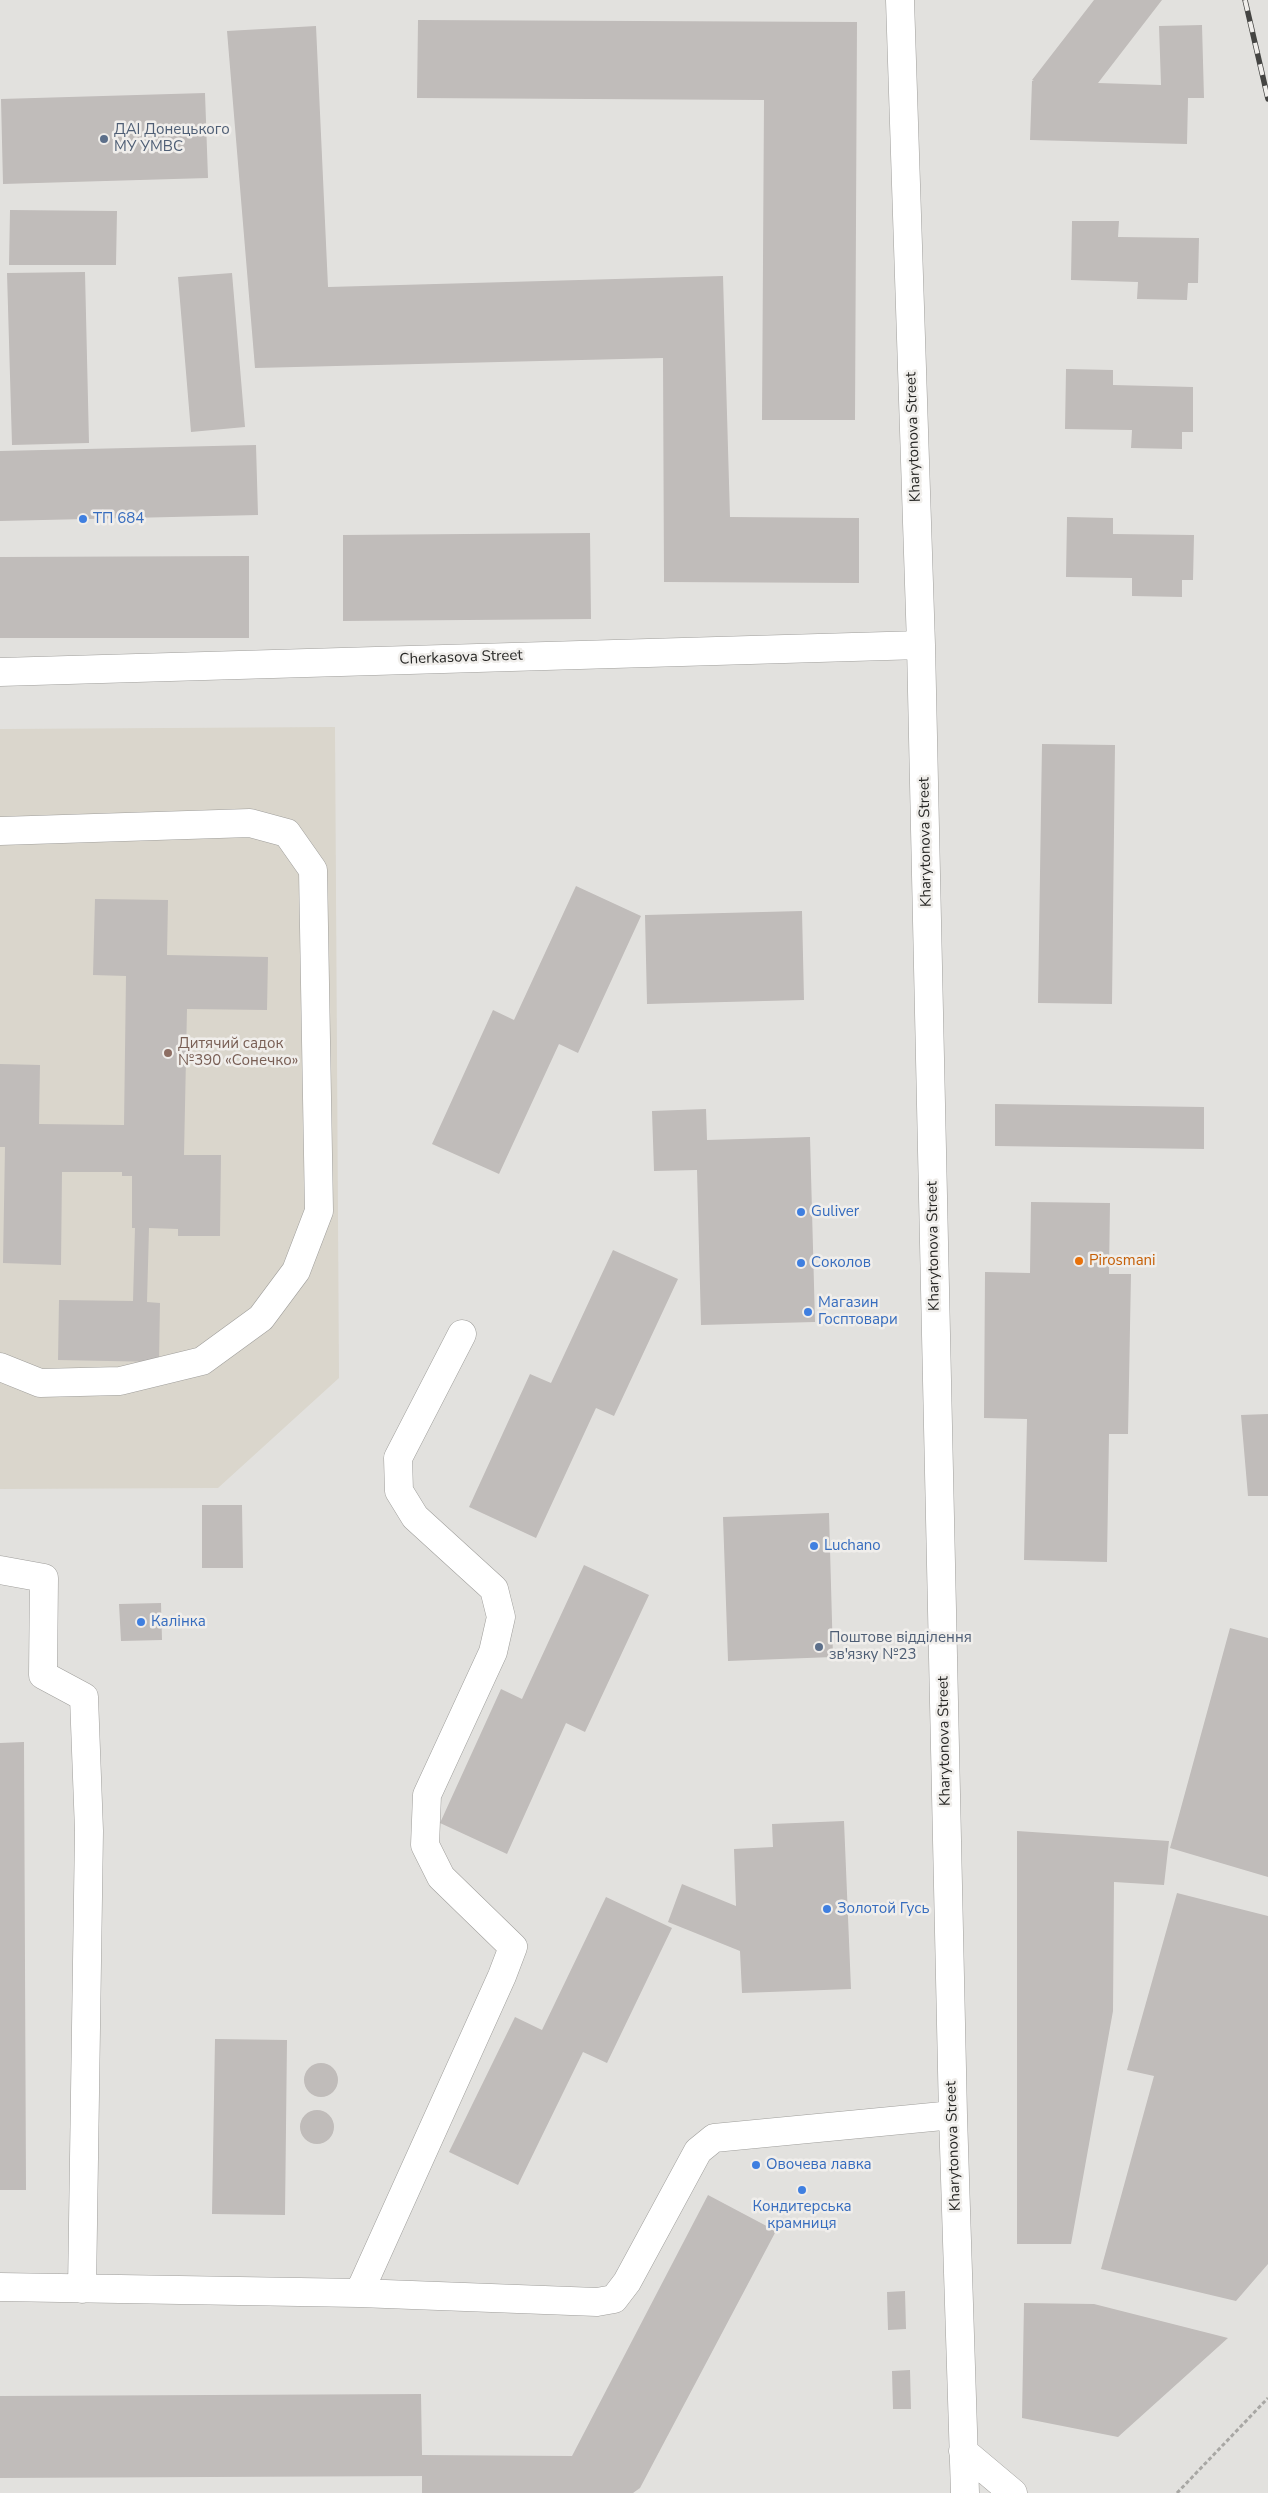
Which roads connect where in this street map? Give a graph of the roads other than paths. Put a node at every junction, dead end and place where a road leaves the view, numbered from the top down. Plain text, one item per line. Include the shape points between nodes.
1 (900, 0) edge
2 (921, 645) junction
3 (0, 672) edge
4 (0, 831) edge
5 (462, 1334) dead end
6 (0, 1367) edge
7 (0, 1570) edge
8 (953, 2115) junction
9 (0, 2287) edge
10 (82, 2289) junction
11 (359, 2293) junction
12 (963, 2451) junction
13 (965, 2493) edge
14 (1013, 2493) edge

1 - 2 street, Kharytonova Street
2 - 3 street, Cherkasova Street
2 - 8 street, Kharytonova Street
4 - 6 street via 250,823 287,834 313,870 319,1211 296,1271 261,1318 202,1361 120,1381 40,1383
5 - 11 street via 398,1458 399,1491 415,1517 494,1588 501,1617 493,1652 427,1795 425,1846 441,1877 513,1947
7 - 10 street via 44,1578 43,1675 84,1697 89,1831
8 - 11 street via 714,2138 698,2151 628,2282 614,2299 597,2302
8 - 12 street, Kharytonova Street
9 - 10 street
10 - 11 street
12 - 13 street, Kharytonova Street
12 - 14 street

